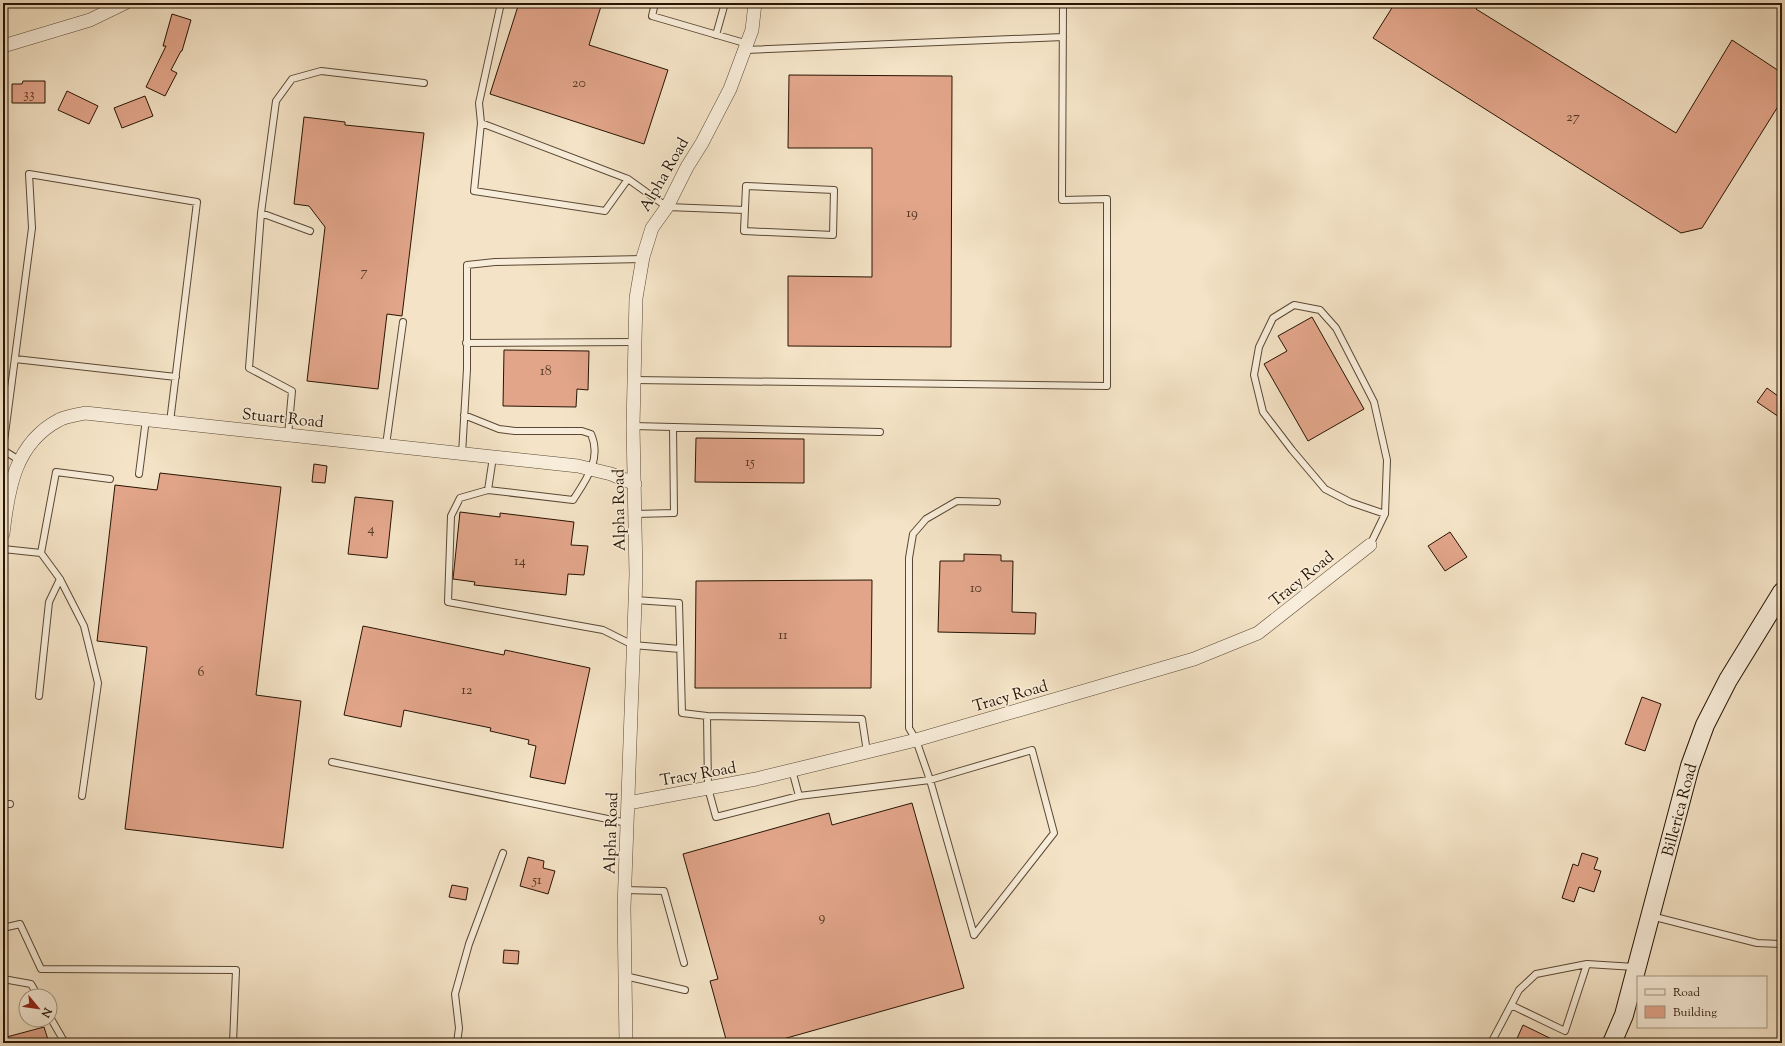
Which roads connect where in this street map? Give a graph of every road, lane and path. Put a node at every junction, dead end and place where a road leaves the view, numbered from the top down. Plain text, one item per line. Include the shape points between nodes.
1 (125, 3) edge
2 (501, 3) edge
3 (655, 3) edge
4 (725, 3) edge
5 (755, 3) edge
6 (1063, 3) edge
7 (716, 35) junction
8 (1063, 37) junction
9 (3, 46) edge
10 (747, 47) junction
11 (424, 83) dead end
12 (481, 123) junction
13 (628, 179) junction
14 (667, 207) junction
15 (745, 210) junction
16 (261, 213) junction
17 (310, 232) dead end
18 (643, 259) junction
19 (403, 322) dead end
20 (635, 342) junction
21 (466, 343) junction
22 (15, 359) junction
23 (176, 377) junction
24 (634, 380) junction
25 (464, 415) junction
26 (146, 419) junction
27 (170, 422) junction
28 (633, 426) junction
29 (673, 427) junction
30 (880, 432) dead end
31 (288, 434) junction
32 (386, 445) junction
33 (3, 449) edge
34 (462, 454) junction
35 (493, 457) junction
36 (19, 460) junction
37 (592, 469) junction
38 (139, 474) dead end
39 (110, 479) dead end
40 (635, 484) junction
41 (488, 490) junction
42 (997, 502) dead end
43 (635, 514) junction
44 (1385, 514) junction
45 (3, 534) edge
46 (1370, 545) joint
47 (3, 549) edge
48 (41, 553) junction
49 (60, 579) junction
50 (1782, 592) edge
51 (635, 600) junction
52 (633, 645) junction
53 (680, 649) junction
54 (39, 696) dead end
55 (707, 716) junction
56 (916, 740) junction
57 (868, 752) junction
58 (332, 762) dead end
59 (792, 770) junction
60 (930, 780) junction
61 (708, 788) junction
62 (82, 796) dead end
63 (798, 796) junction
64 (628, 803) junction
65 (3, 804) edge
66 (10, 804) dead end
67 (627, 823) junction
68 (503, 853) dead end
69 (625, 890) junction
70 (1650, 916) junction
71 (3, 928) edge
72 (1782, 944) edge
73 (684, 962) dead end
74 (1587, 964) junction
75 (1636, 967) junction
76 (625, 976) junction
77 (3, 979) edge
78 (33, 988) edge
79 (685, 990) dead end
80 (1511, 1005) junction
81 (56, 1028) edge
82 (65, 1043) edge
83 (233, 1043) edge
84 (458, 1043) edge
85 (626, 1043) edge
86 (1491, 1043) edge
87 (1612, 1043) edge

1 - 9 street via 90,20
2 - 12 lane via 479,103
3 - 7 lane via 652,16
4 - 7 lane
5 - 10 street, Alpha Road
6 - 8 lane
7 - 10 lane
8 - 10 lane
8 - 24 lane via 1062,200 1106,199 1107,386
10 - 14 street, Alpha Road via 730,89
11 - 16 lane via 321,71 292,79 276,101
12 - 13 lane
12 - 13 lane via 474,190 605,211
13 - 14 lane
14 - 15 lane
14 - 18 street, Alpha Road via 652,228
15 - 15 lane via 746,186 834,190 832,234 744,231
16 - 17 lane
16 - 31 lane via 249,368 292,391
18 - 20 street, Alpha Road via 636,298
18 - 21 lane via 495,262 467,265
19 - 32 lane
20 - 21 lane
20 - 24 street, Alpha Road
21 - 25 lane
22 - 23 lane
22 - 23 lane via 32,228 29,174 197,202
22 - 33 lane
23 - 27 lane
24 - 28 street, Alpha Road
25 - 34 lane
25 - 37 lane via 499,429 582,431 591,434 595,443
26 - 27 street, Stuart Road
26 - 36 street, Stuart Road via 86,413 60,420 40,434
26 - 38 lane
27 - 31 street, Stuart Road
28 - 29 lane
28 - 40 street, Alpha Road
29 - 30 lane
29 - 43 lane via 674,513
31 - 32 street, Stuart Road
32 - 34 street, Stuart Road
33 - 36 lane
34 - 35 street, Stuart Road
35 - 37 street, Stuart Road
35 - 41 lane
36 - 45 street, Stuart Road via 8,495
37 - 40 street, Stuart Road
37 - 41 lane via 573,500
39 - 48 lane via 56,472
40 - 43 street, Alpha Road
41 - 52 lane via 460,498 451,516 448,602 603,630
42 - 56 lane via 957,501 926,519 913,534 909,558 909,728
43 - 51 street, Alpha Road
44 - 44 lane via 1387,460 1374,402 1336,328 1320,310 1294,305 1273,318 1260,347 1254,375 1263,412 1325,489 1350,502
44 - 46 lane
46 - 56 street, Tracy Road via 1258,633 1194,659
47 - 48 lane
48 - 49 lane
49 - 54 lane via 48,602
49 - 62 lane via 84,626 98,682
50 - 70 main road, Billerica Road via 1728,680 1705,725 1690,766
51 - 52 street, Alpha Road
51 - 53 lane via 679,603
52 - 53 lane
52 - 64 street, Alpha Road
53 - 55 lane via 682,713
55 - 57 lane via 862,719
55 - 61 lane
56 - 57 street, Tracy Road
56 - 60 lane
57 - 59 street, Tracy Road
58 - 67 lane
59 - 61 street, Tracy Road via 756,780
59 - 63 lane
60 - 60 lane via 1032,750 1054,833 974,935
60 - 63 lane
61 - 63 lane via 716,817
61 - 64 street, Tracy Road
64 - 67 street, Alpha Road
65 - 66 lane
67 - 69 street, Alpha Road
68 - 84 lane via 469,944 455,994
69 - 73 lane via 664,891
69 - 76 street, Alpha Road
70 - 72 lane via 1757,943
70 - 75 main road, Billerica Road
71 - 83 lane via 20,924 41,969 236,970
74 - 75 lane
74 - 80 lane via 1536,974 1519,990
74 - 80 lane via 1565,1031
75 - 87 main road, Billerica Road via 1624,1015
76 - 79 lane
76 - 85 street, Alpha Road
77 - 78 lane via 31,984
80 - 86 lane
81 - 82 lane

